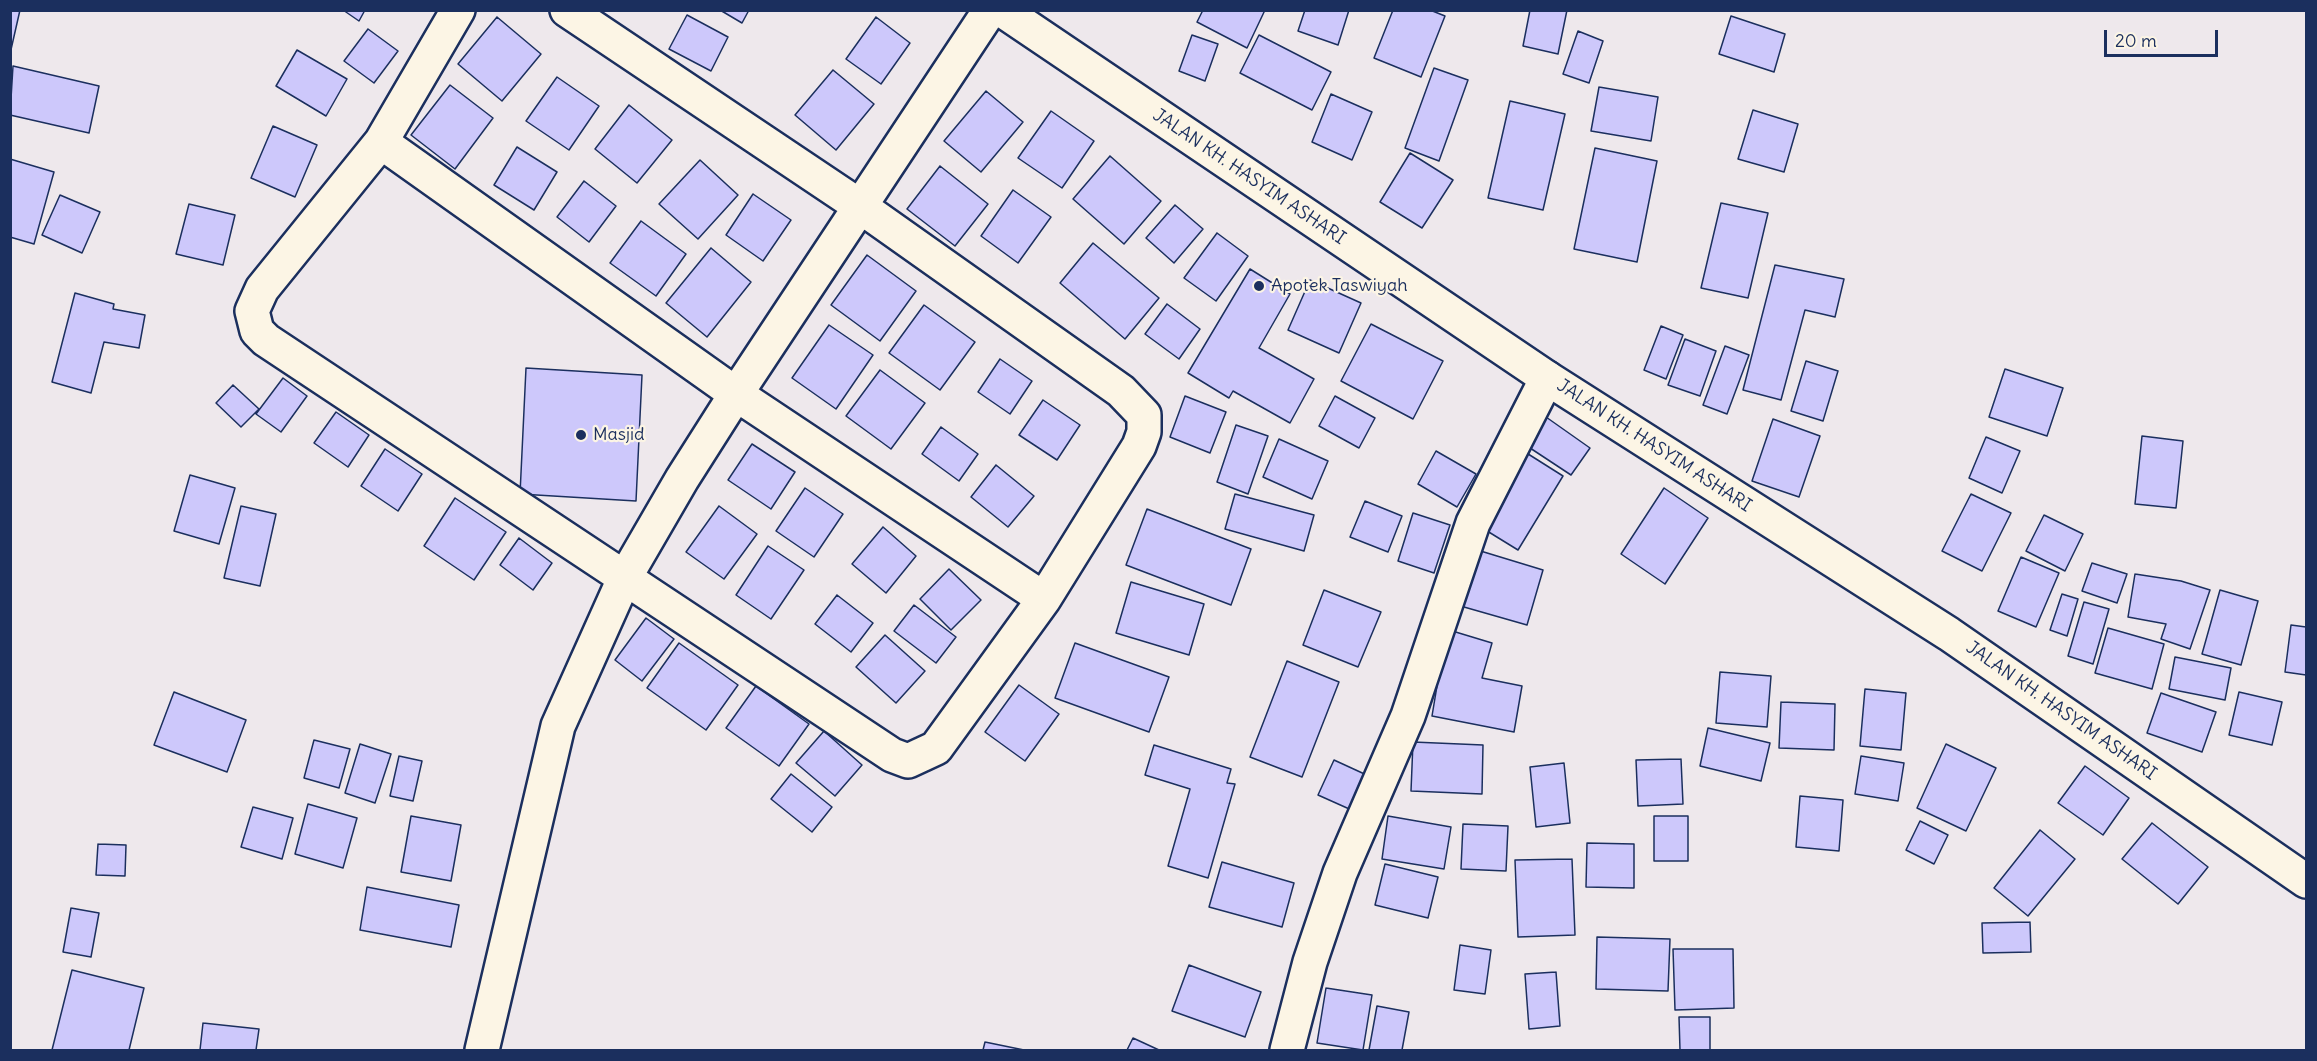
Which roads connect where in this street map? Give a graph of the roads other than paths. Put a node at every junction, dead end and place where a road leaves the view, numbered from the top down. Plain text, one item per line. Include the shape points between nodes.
1 (458, 10) edge
2 (567, 10) edge
3 (990, 10) edge
4 (1002, 10) edge
5 (381, 142) junction
6 (861, 207) junction
7 (1547, 378) junction
8 (736, 394) junction
9 (624, 579) junction
10 (1044, 599) junction
11 (2307, 881) edge
12 (482, 1050) edge
13 (1287, 1050) edge

1 - 5 street
2 - 6 street
3 - 6 street
4 - 7 street, JALAN KH. HASYIM ASHARI
5 - 8 street
5 - 9 street via 262,289 252,311 257,332
6 - 8 street
6 - 10 street via 1121,391 1144,415 1139,446
7 - 11 street, JALAN KH. HASYIM ASHARI via 1949,634
7 - 13 street via 1473,523 1408,716 1340,873 1310,962
8 - 9 street
8 - 10 street
9 - 10 street via 892,755 908,761 936,748
9 - 12 street via 558,726

